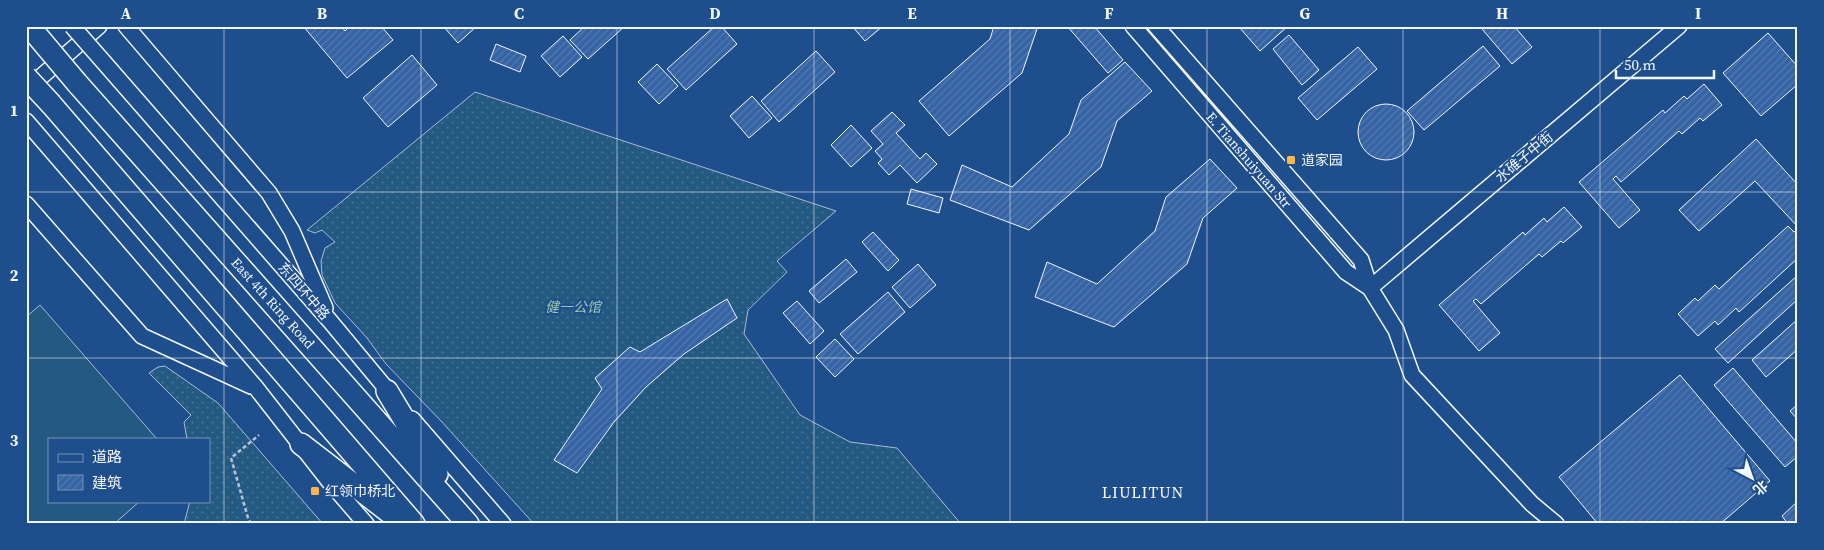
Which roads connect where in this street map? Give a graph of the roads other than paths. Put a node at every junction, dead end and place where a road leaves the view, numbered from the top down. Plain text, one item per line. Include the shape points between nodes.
1 (29, 26) edge
2 (72, 26) edge
3 (99, 26) edge
4 (126, 26) edge
5 (1134, 26) edge
6 (1156, 26) edge
7 (1679, 26) edge
8 (26, 77) edge
9 (26, 90) edge
10 (28, 123) edge
11 (26, 204) edge
12 (1370, 288) junction
13 (330, 321) junction
14 (256, 388) junction
15 (387, 391) junction
16 (301, 444) junction
17 (466, 520) edge
18 (366, 524) edge
19 (404, 524) edge
20 (414, 524) edge
21 (504, 524) edge
22 (1556, 524) edge

1 - 17 highway, East 4th Ring Road, bridge
2 - 13 street, 东四环中路, bridge
3 - 9 street
4 - 13 street via 269,193 292,231
5 - 12 street, E. Tianshuiyuan Str via 1346,272
6 - 12 street, E. Tianshuiyuan Str via 1361,260
7 - 12 street, 水碓子中街
8 - 20 highway, bridge
10 - 14 street
11 - 14 street via 142,336
12 - 22 street, E. Tianshuiyuan Str via 1396,330 1412,375 1532,504
13 - 15 street, 东四环中路
14 - 16 street
15 - 17 highway
15 - 21 street, 东四环中路
16 - 18 street
16 - 19 highway

